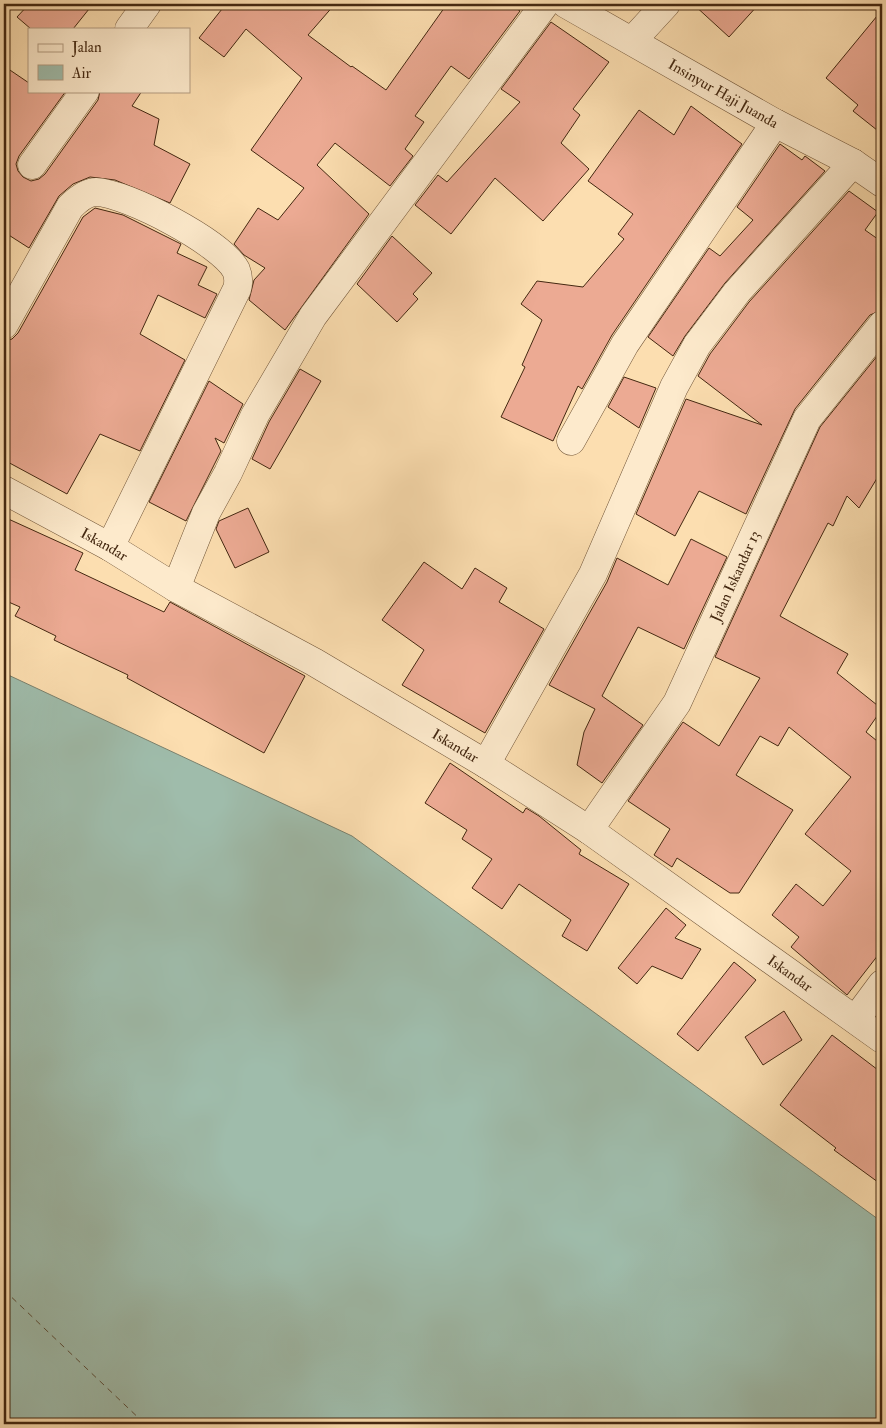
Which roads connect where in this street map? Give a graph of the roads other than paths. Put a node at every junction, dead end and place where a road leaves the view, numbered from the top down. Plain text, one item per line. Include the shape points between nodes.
1 (147, 4) edge
2 (545, 4) edge
3 (566, 4) edge
4 (666, 4) edge
5 (130, 28) edge
6 (632, 41) junction
7 (84, 92) edge
8 (775, 123) junction
9 (853, 163) junction
10 (32, 165) dead end
11 (882, 183) edge
12 (4, 325) edge
13 (882, 325) edge
14 (571, 441) dead end
15 (4, 490) edge
16 (110, 547) junction
17 (176, 588) junction
18 (486, 764) junction
19 (589, 830) junction
20 (882, 984) edge
21 (856, 1019) junction
22 (882, 1039) edge

1 - 5 street
2 - 17 street via 295,344 206,513
3 - 6 street, Insinyur Haji Juanda
4 - 6 street
6 - 8 street, Insinyur Haji Juanda
7 - 10 street
8 - 9 street, Insinyur Haji Juanda
8 - 14 street via 625,344
9 - 11 street, Insinyur Haji Juanda
9 - 18 street via 737,292 697,345 674,387 593,574
12 - 16 street via 70,207 95,192 139,206 178,224 224,255 236,270 237,289
13 - 19 street, Jalan Iskandar 13 via 807,419 677,703
15 - 16 street, Iskandar
16 - 17 street, Iskandar
17 - 18 street, Iskandar via 314,662
18 - 19 street, Iskandar
19 - 21 street, Iskandar
20 - 21 street
21 - 22 street, Iskandar

